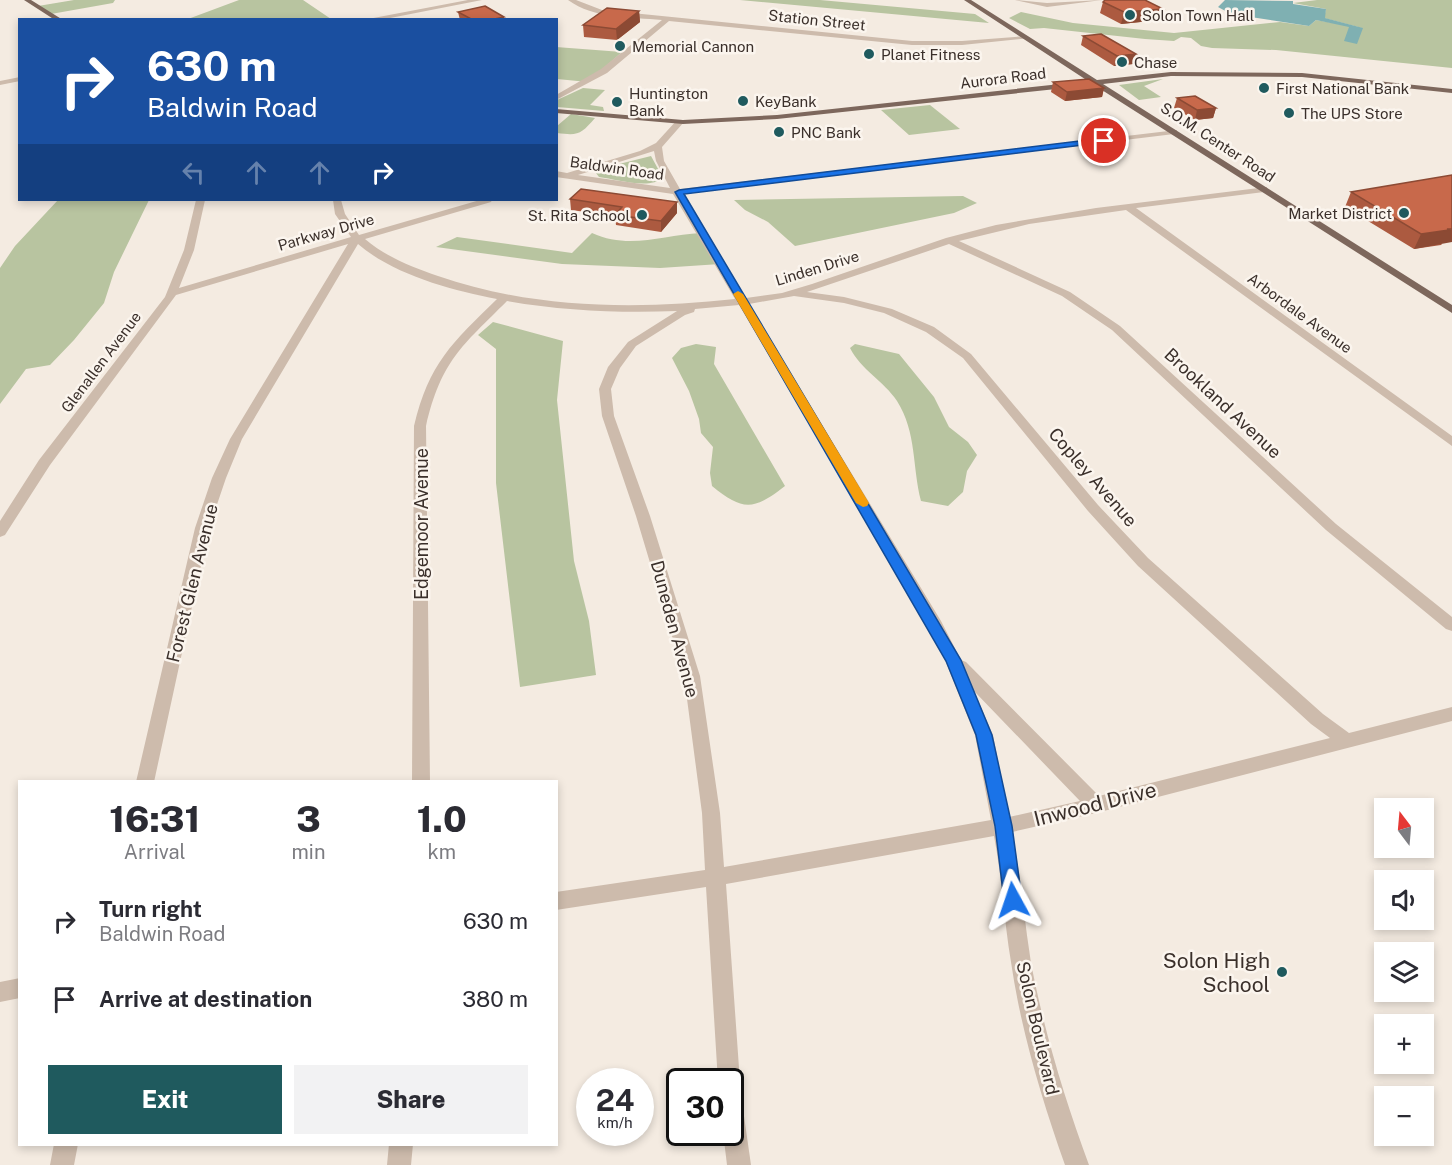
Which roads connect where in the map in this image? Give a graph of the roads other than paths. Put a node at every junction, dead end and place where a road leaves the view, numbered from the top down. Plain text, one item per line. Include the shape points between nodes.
1 (27, 0) edge
2 (479, 0) edge
3 (570, 0) edge
4 (967, 0) edge
5 (1018, 0) edge
6 (1100, 0) edge
7 (57, 18) edge
8 (377, 18) edge
9 (668, 19) junction
10 (1027, 38) junction
11 (18, 80) edge
12 (1094, 81) junction
13 (0, 83) edge
14 (1452, 91) edge
15 (558, 97) edge
16 (558, 111) edge
17 (681, 122) junction
18 (1174, 132) junction
19 (659, 145) junction
20 (558, 174) edge
21 (568, 176) junction
22 (558, 178) edge
23 (1264, 189) junction
24 (679, 192) junction
25 (200, 201) edge
26 (337, 201) edge
27 (485, 201) edge
28 (1130, 208) junction
29 (356, 239) junction
30 (949, 240) junction
31 (172, 293) junction
32 (787, 295) junction
33 (505, 297) junction
34 (742, 302) junction
35 (704, 306) junction
36 (1452, 310) edge
37 (1452, 442) edge
38 (0, 532) edge
39 (1452, 625) edge
40 (953, 660) junction
41 (1452, 714) edge
42 (1346, 741) junction
43 (145, 780) edge
44 (421, 780) edge
45 (1096, 805) junction
46 (1003, 826) junction
47 (716, 877) junction
48 (558, 901) edge
49 (18, 988) edge
50 (0, 992) edge
51 (728, 1068) edge
52 (66, 1146) edge
53 (400, 1146) edge
54 (737, 1146) edge
55 (62, 1165) edge
56 (399, 1165) edge
57 (739, 1165) edge
58 (1077, 1165) edge

1 - 7 main road
2 - 8 street
3 - 9 street, Station Street via 595,11
4 - 10 main road, S.O.M. Center Road
5 - 6 street via 1047,5
9 - 10 street, Station Street via 912,43
9 - 15 street via 604,71
10 - 12 main road, S.O.M. Center Road
11 - 13 street
12 - 14 main road, Aurora Road via 1162,74 1261,73
12 - 17 main road, Aurora Road via 777,117
12 - 18 main road, S.O.M. Center Road
16 - 17 main road, Aurora Road
17 - 19 street
18 - 23 main road, S.O.M. Center Road
18 - 24 street, Baldwin Road
19 - 21 street
19 - 24 street, Solon Boulevard via 660,160
20 - 21 street, Baldwin Road
21 - 22 street
21 - 24 street, Baldwin Road
23 - 28 street, Linden Drive
23 - 36 main road, S.O.M. Center Road
24 - 34 street, Solon Boulevard
25 - 31 street, Glenallen Avenue via 189,250
26 - 29 street, Linden Drive via 341,216
27 - 29 street, Parkway Drive
28 - 30 street, Linden Drive via 1028,222
28 - 37 street, Arbordale Avenue
29 - 31 street, Parkway Drive
29 - 33 street, Linden Drive via 385,258 432,278
29 - 43 street, Forest Glen Avenue via 236,440 219,478 202,528
30 - 32 street, Linden Drive
30 - 39 street, Brookland Avenue via 1066,294 1116,328 1331,527
31 - 38 street, Glenallen Avenue via 44,463
32 - 34 street, Linden Drive
32 - 42 street, Copley Avenue via 850,301 886,310 948,338 1143,562
33 - 35 street, Linden Drive via 606,308
33 - 44 street, Edgemoor Avenue via 441,363 420,426
34 - 35 street, Linden Drive
34 - 40 street, Solon Boulevard
35 - 47 street, Duneden Avenue via 681,313 632,344 614,367 605,389 608,416 692,676
40 - 45 street
40 - 46 street, Solon Boulevard via 984,735
41 - 42 street, Inwood Drive
42 - 45 street, Inwood Drive
45 - 46 street, Inwood Drive
46 - 47 street, Inwood Drive
46 - 58 street, Solon Boulevard via 1026,986 1061,1121
47 - 48 street, Inwood Drive
47 - 51 street, Duneden Avenue
49 - 50 street
52 - 55 street
53 - 56 street
54 - 57 street

